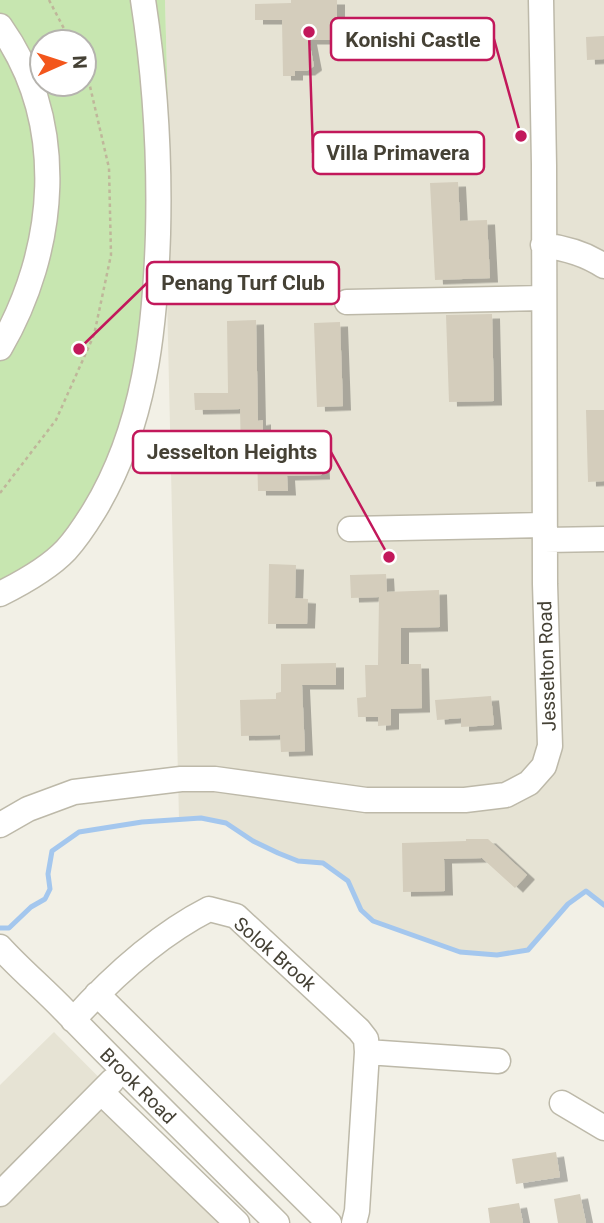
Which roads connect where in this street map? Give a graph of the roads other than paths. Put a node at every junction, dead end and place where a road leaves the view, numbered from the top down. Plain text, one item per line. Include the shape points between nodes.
1 (143, 0) edge
2 (541, 0) edge
3 (0, 26) edge
4 (543, 246) junction
5 (604, 267) edge
6 (543, 298) junction
7 (347, 302) dead end
8 (0, 348) edge
9 (350, 529) dead end
10 (544, 532) junction
11 (604, 539) edge
12 (0, 594) edge
13 (0, 825) edge
14 (0, 947) edge
15 (97, 994) junction
16 (73, 1020) junction
17 (367, 1052) junction
18 (498, 1061) dead end
19 (123, 1072) junction
20 (101, 1093) junction
21 (562, 1103) dead end
22 (604, 1128) edge
23 (0, 1194) edge
24 (237, 1223) edge
25 (277, 1223) edge
26 (329, 1223) edge
27 (354, 1223) edge

1 - 12 street via 159,177 156,295 141,394 116,471 83,529 51,562
2 - 4 street, Jesselton Road
3 - 8 street via 31,82 44,136 48,187 35,274
4 - 5 street via 562,247
4 - 6 street, Jesselton Road
6 - 7 street
6 - 10 street, Jesselton Road
9 - 10 street
10 - 11 street
10 - 13 street, Jesselton Road via 550,746 544,766 529,783 506,795 465,800 366,800 215,779 170,780 74,792
14 - 16 street, Brook Road
15 - 16 street, Solok Brook
15 - 17 street, Solok Brook via 168,933 209,908 236,916 359,1030
15 - 26 street
16 - 19 street, Brook Road
17 - 18 street
17 - 27 street
19 - 20 street
19 - 25 street, Brook Road
20 - 23 street
20 - 24 street
21 - 22 street

